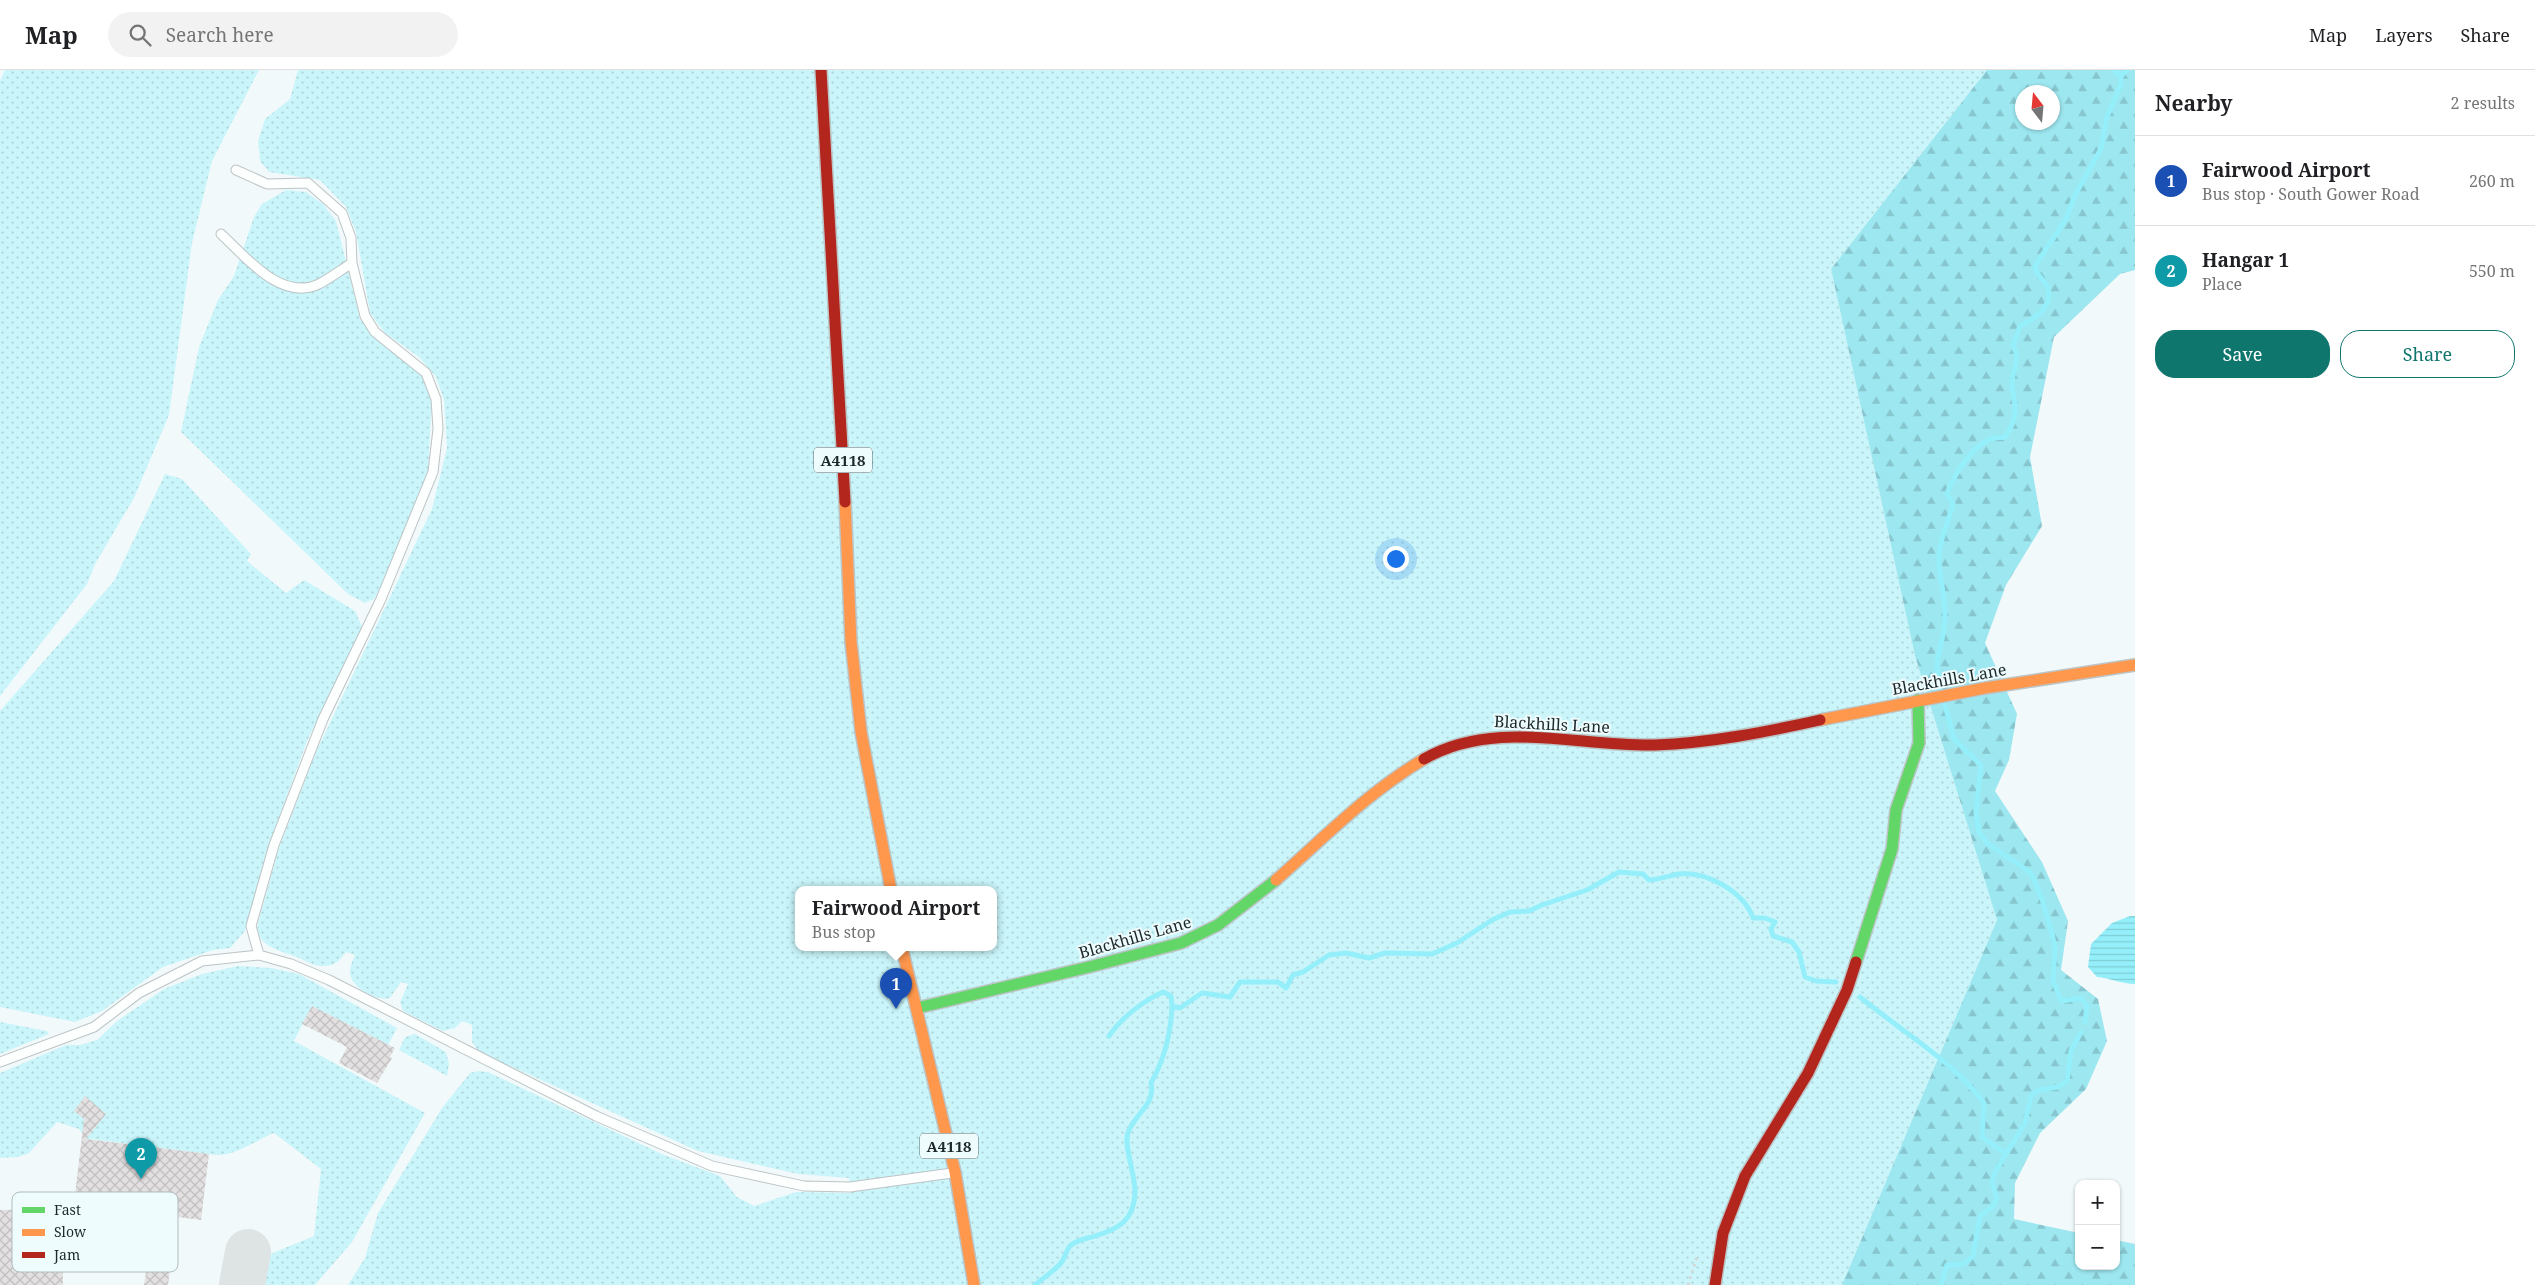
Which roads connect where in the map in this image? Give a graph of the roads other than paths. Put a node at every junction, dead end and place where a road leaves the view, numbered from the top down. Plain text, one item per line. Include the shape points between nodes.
1 (821, 70) edge
2 (236, 170) dead end
3 (221, 234) dead end
4 (352, 264) junction
5 (2135, 665) edge
6 (1918, 700) junction
7 (889, 886) edge
8 (903, 951) edge
9 (259, 955) junction
10 (916, 1008) junction
11 (0, 1062) edge
12 (955, 1172) junction
13 (974, 1285) edge
14 (1715, 1285) edge

1 - 7 street, A4118 via 851,642 861,732
2 - 4 lane via 267,184 308,184 327,198 342,213 351,238
3 - 4 lane via 268,277 291,289 317,285
4 - 9 lane via 365,316 376,332 426,373 436,399 438,429 433,472 381,599 323,719 274,845 251,926
5 - 6 street, Blackhills Lane
6 - 10 street, Blackhills Lane via 1670,744 1509,736 1464,742 1435,753 1376,792 1250,902 1200,935 1085,969
6 - 14 street via 1919,743 1896,810 1892,849 1847,990 1808,1073 1745,1176 1723,1233
8 - 10 street, A4118
9 - 11 lane via 202,961 139,993 94,1027
9 - 12 lane via 329,980 596,1116 712,1166 804,1186 850,1187
10 - 12 street, A4118
12 - 13 street, A4118

